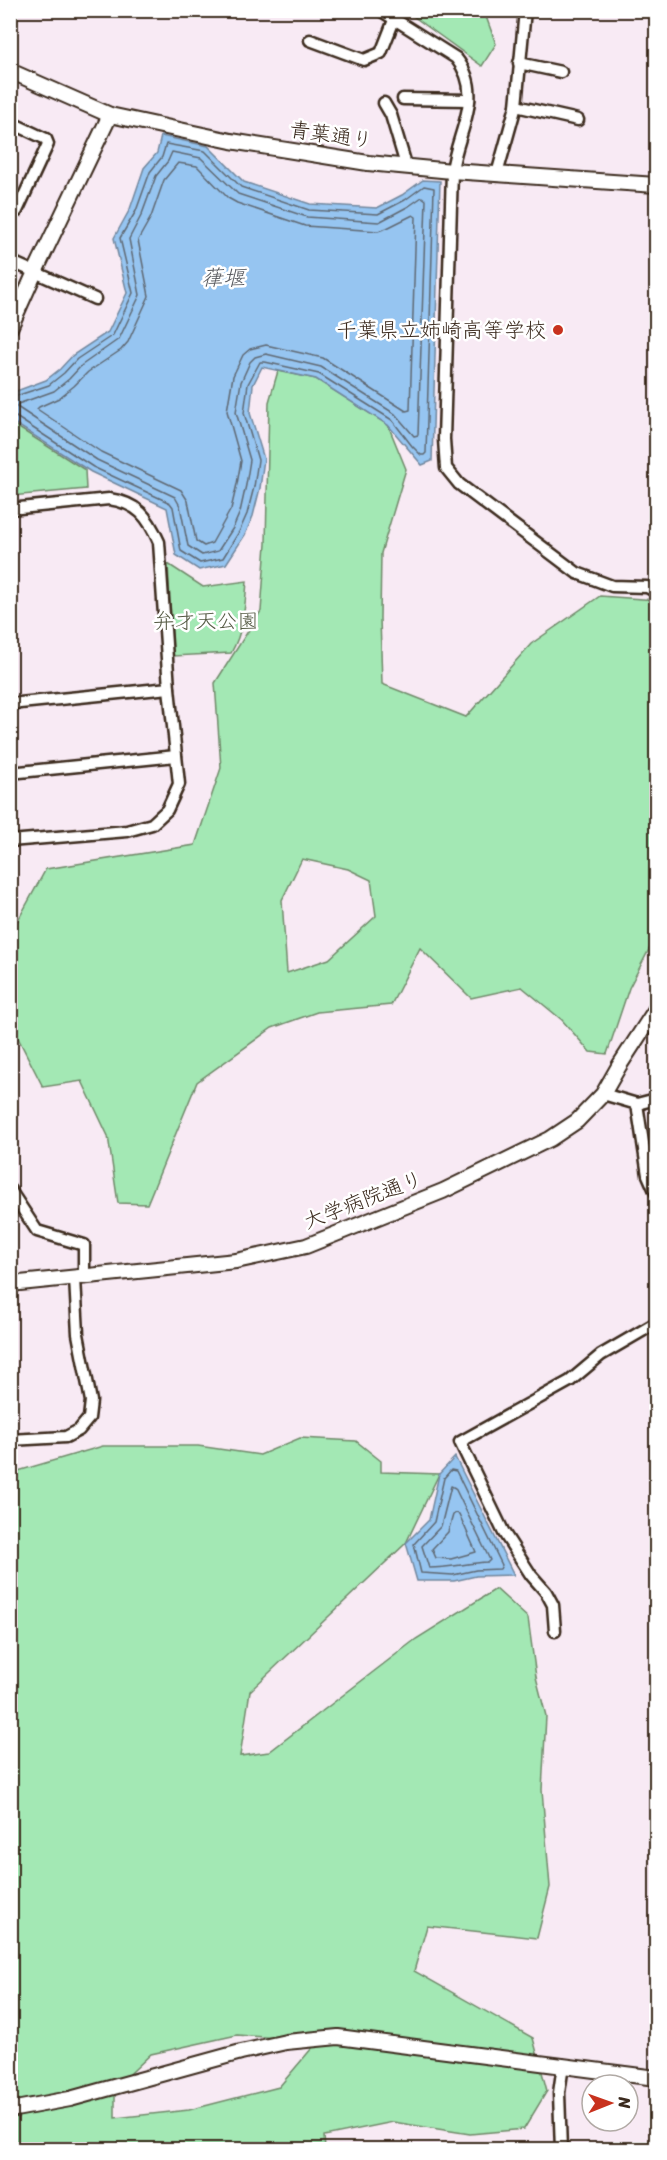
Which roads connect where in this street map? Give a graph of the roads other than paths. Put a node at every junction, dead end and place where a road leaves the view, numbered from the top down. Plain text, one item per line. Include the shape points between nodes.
1 (380, 10) edge
2 (525, 10) edge
3 (394, 20) junction
4 (310, 40) dead end
5 (519, 63) junction
6 (10, 71) edge
7 (561, 72) dead end
8 (403, 99) dead end
9 (470, 100) junction
10 (384, 103) dead end
11 (516, 106) junction
12 (111, 115) junction
13 (578, 120) dead end
14 (10, 122) edge
15 (406, 165) junction
16 (452, 171) junction
17 (497, 174) junction
18 (657, 185) edge
19 (10, 212) edge
20 (10, 261) edge
21 (35, 272) junction
22 (95, 299) dead end
23 (10, 328) edge
24 (10, 508) edge
25 (657, 592) edge
26 (169, 688) junction
27 (10, 704) edge
28 (176, 756) junction
29 (10, 773) edge
30 (10, 841) edge
31 (657, 1009) edge
32 (603, 1094) junction
33 (657, 1099) edge
34 (637, 1104) junction
35 (10, 1190) edge
36 (657, 1193) edge
37 (79, 1277) junction
38 (10, 1284) edge
39 (657, 1323) edge
40 (10, 1440) edge
41 (555, 1631) dead end
42 (563, 2066) junction
43 (657, 2078) edge
44 (10, 2110) edge
45 (561, 2150) edge

1 - 3 street
2 - 5 street
3 - 4 street via 381,53 364,60
3 - 9 street via 456,58 469,81
5 - 7 street
5 - 11 street
6 - 12 street, 青葉通り
8 - 9 street
9 - 16 street
10 - 15 street
11 - 13 street
11 - 17 street
12 - 15 street, 青葉通り via 231,141 368,163
12 - 21 street
14 - 19 street via 46,139 48,144 17,211
15 - 16 street, 青葉通り
16 - 17 street, 青葉通り
16 - 25 street via 446,468 459,484 577,573 612,586 646,587
17 - 18 street, 青葉通り
20 - 21 street
21 - 22 street
21 - 23 street
24 - 26 street via 109,499 135,507 150,521 159,542
26 - 27 street
26 - 28 street
28 - 29 street
28 - 30 street via 179,784 167,810 152,824 127,831
31 - 32 street, 大学病院通り
32 - 34 street
32 - 37 street, 大学病院通り via 577,1121 550,1138 443,1191 306,1246 236,1261
33 - 34 street
34 - 36 street via 648,1175
35 - 37 street via 37,1231 84,1245
37 - 38 street, 大学病院通り
37 - 40 street via 77,1323 92,1401 90,1415 85,1425 66,1437
39 - 41 street via 601,1355 570,1381 460,1442 504,1533 550,1598
42 - 43 street
42 - 44 street via 338,2037 286,2042 241,2052 70,2099
42 - 45 street via 559,2093

